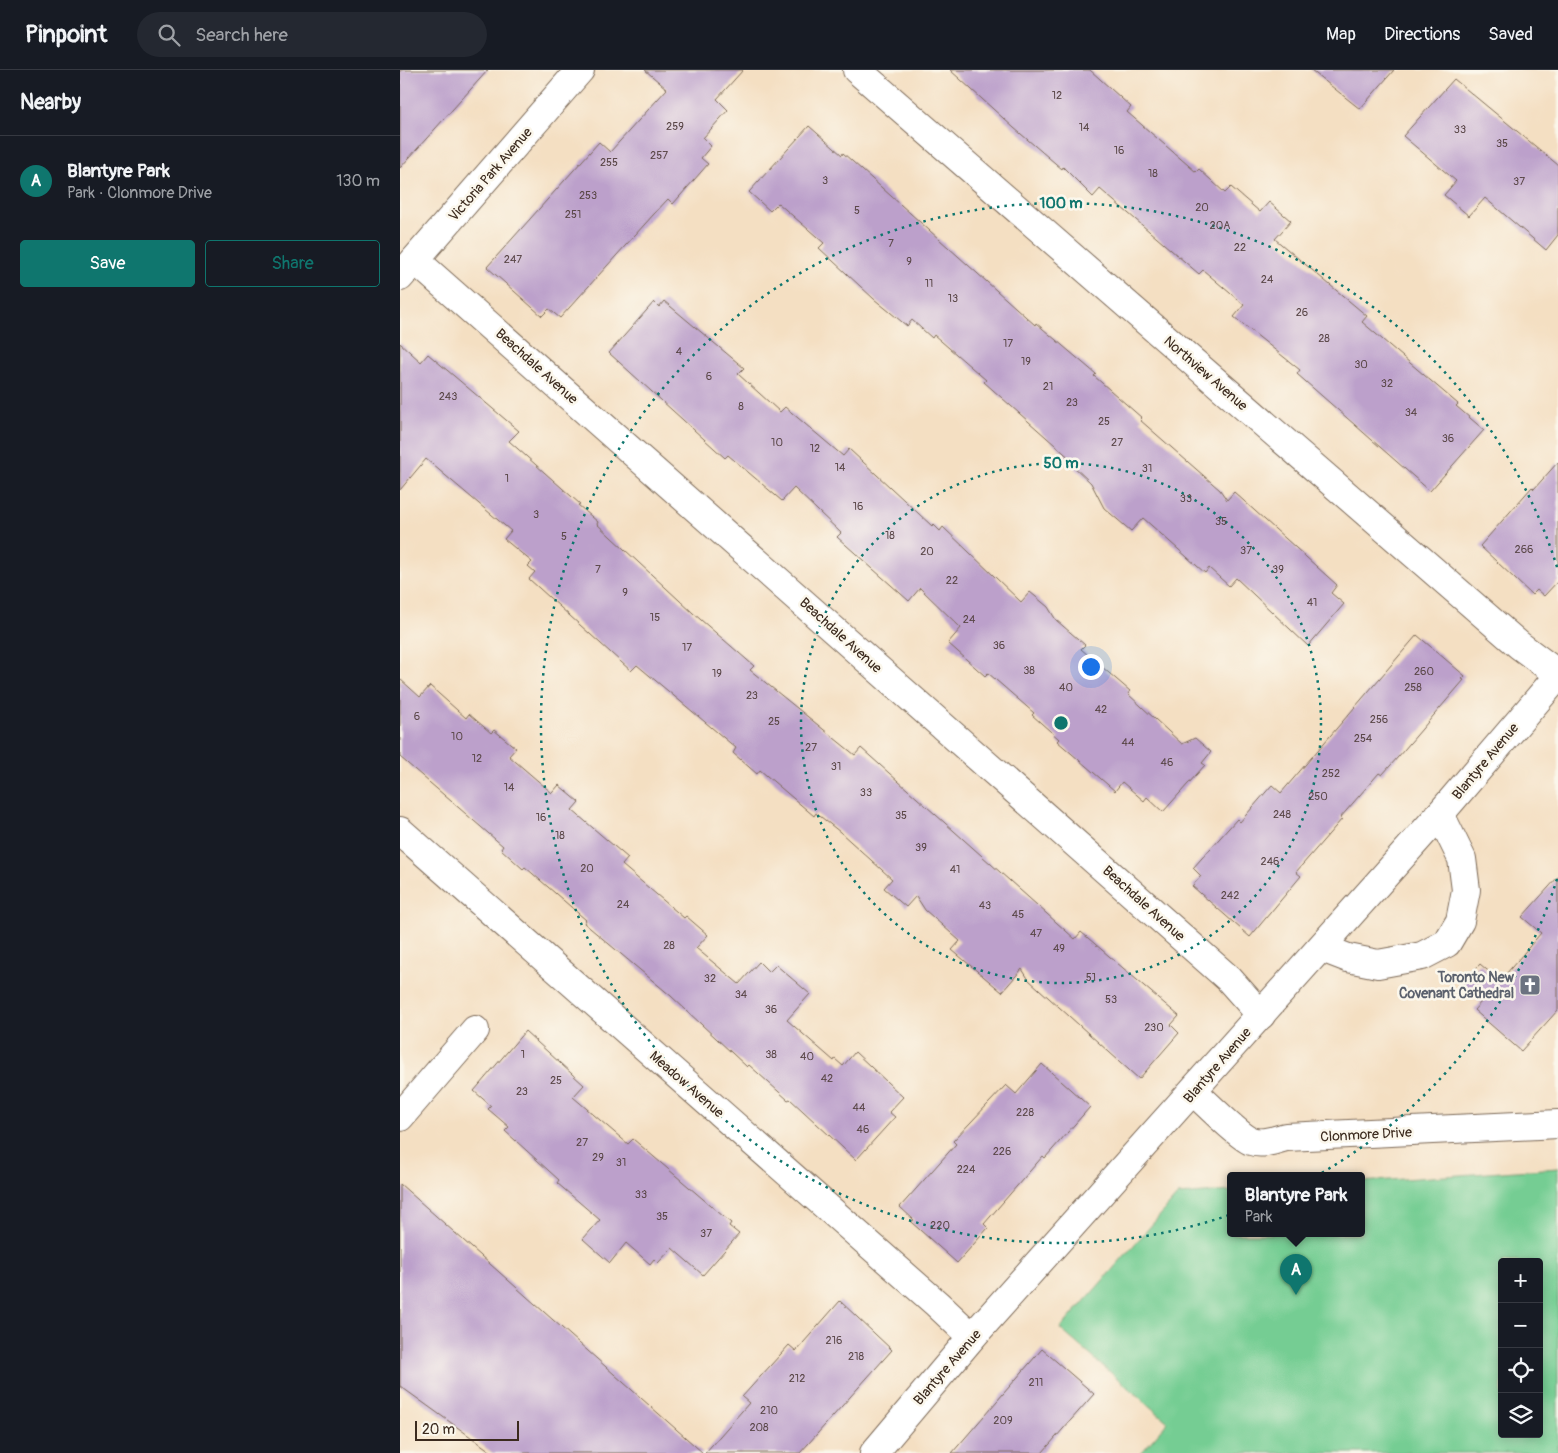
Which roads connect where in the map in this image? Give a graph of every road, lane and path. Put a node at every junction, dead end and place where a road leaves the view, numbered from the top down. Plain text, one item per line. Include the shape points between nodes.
1 (580, 70) edge
2 (857, 70) edge
3 (408, 268) edge
4 (1558, 675) edge
5 (1440, 814) junction
6 (400, 831) edge
7 (1322, 948) junction
8 (1261, 1015) junction
9 (476, 1030) dead end
10 (1194, 1092) junction
11 (400, 1117) edge
12 (1558, 1124) edge
13 (972, 1338) junction
14 (874, 1453) edge

1 - 3 street, Victoria Park Avenue
2 - 4 street, Northview Avenue via 1519,645
3 - 8 street, Beachdale Avenue via 1229,979
4 - 5 street, Blantyre Avenue
5 - 7 street, Blantyre Avenue
5 - 7 street via 1462,859 1466,890 1460,921 1447,942 1422,956 1378,964
6 - 13 street, Meadow Avenue
7 - 8 street, Blantyre Avenue
8 - 10 street, Blantyre Avenue
9 - 11 street
10 - 12 street, Clonmore Drive via 1241,1134 1251,1141 1264,1143 1286,1137
10 - 13 street, Blantyre Avenue
13 - 14 street, Blantyre Avenue

